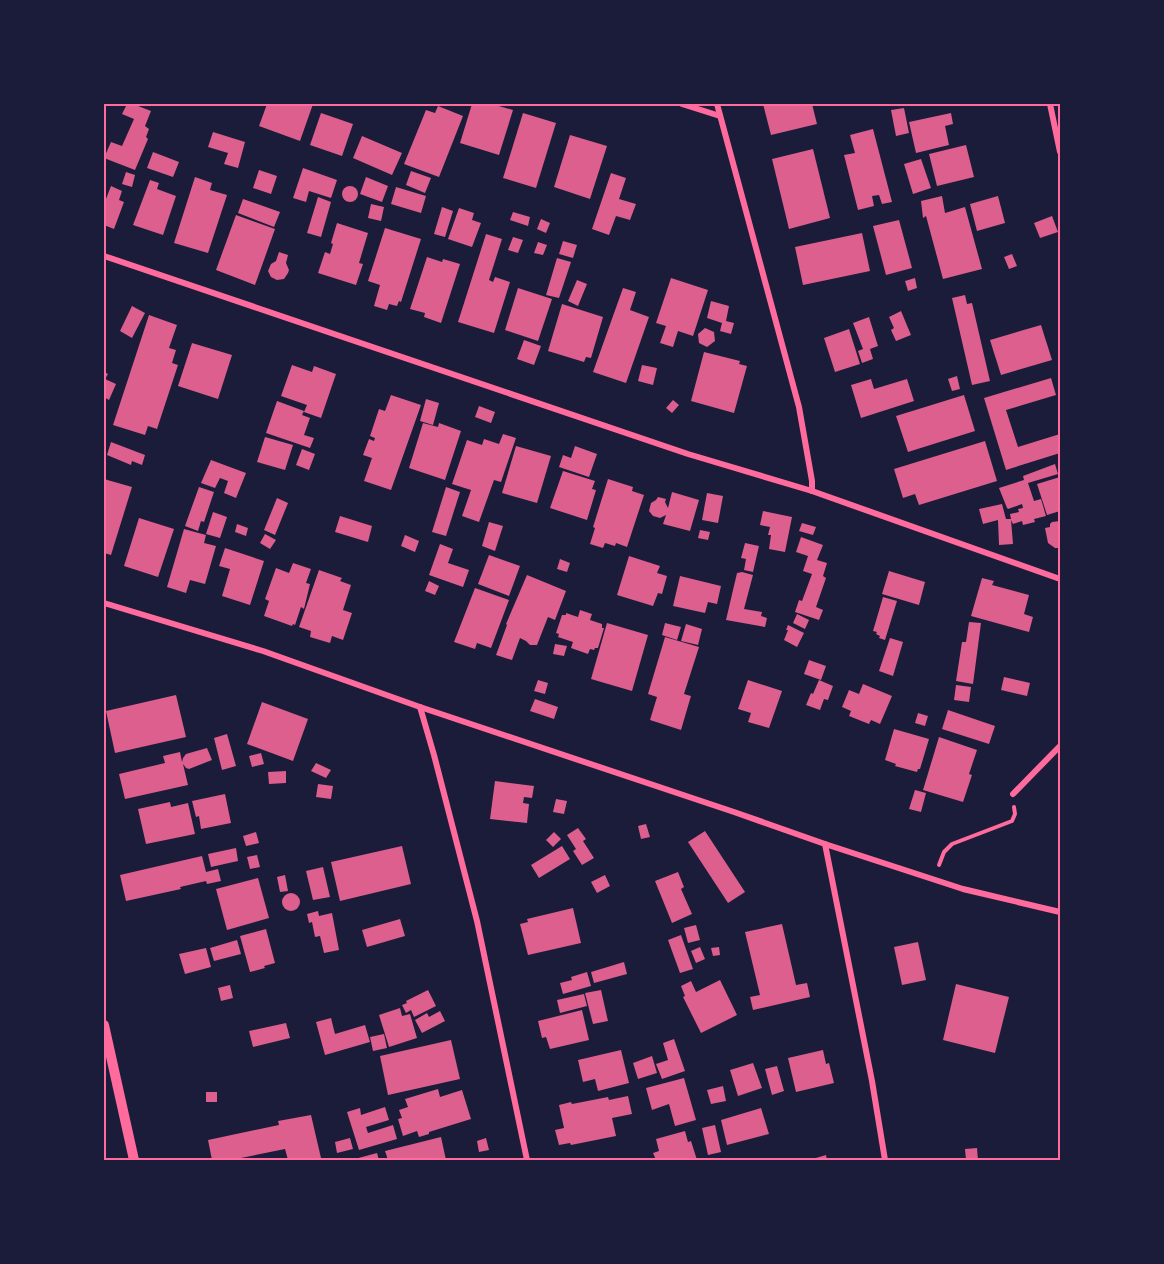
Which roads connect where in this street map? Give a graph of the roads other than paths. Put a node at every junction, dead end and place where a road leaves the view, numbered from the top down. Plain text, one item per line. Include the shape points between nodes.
1 (682, 104) edge
2 (717, 104) edge
3 (1050, 104) edge
4 (720, 116) junction
5 (1060, 152) edge
6 (104, 256) edge
7 (812, 491) junction
8 (1060, 579) edge
9 (104, 603) edge
10 (420, 707) junction
11 (1060, 746) edge
12 (1013, 794) road end
13 (825, 844) junction
14 (1060, 912) edge
15 (104, 1025) edge
16 (134, 1161) edge
17 (527, 1161) edge
18 (885, 1161) edge

1 - 4 street
2 - 4 street
3 - 5 street
4 - 7 street via 799,407
6 - 7 street via 688,454
7 - 8 street
9 - 10 street via 262,651
10 - 13 street
10 - 17 street via 477,921
11 - 12 street
13 - 14 street via 963,889
13 - 18 street
15 - 16 street

